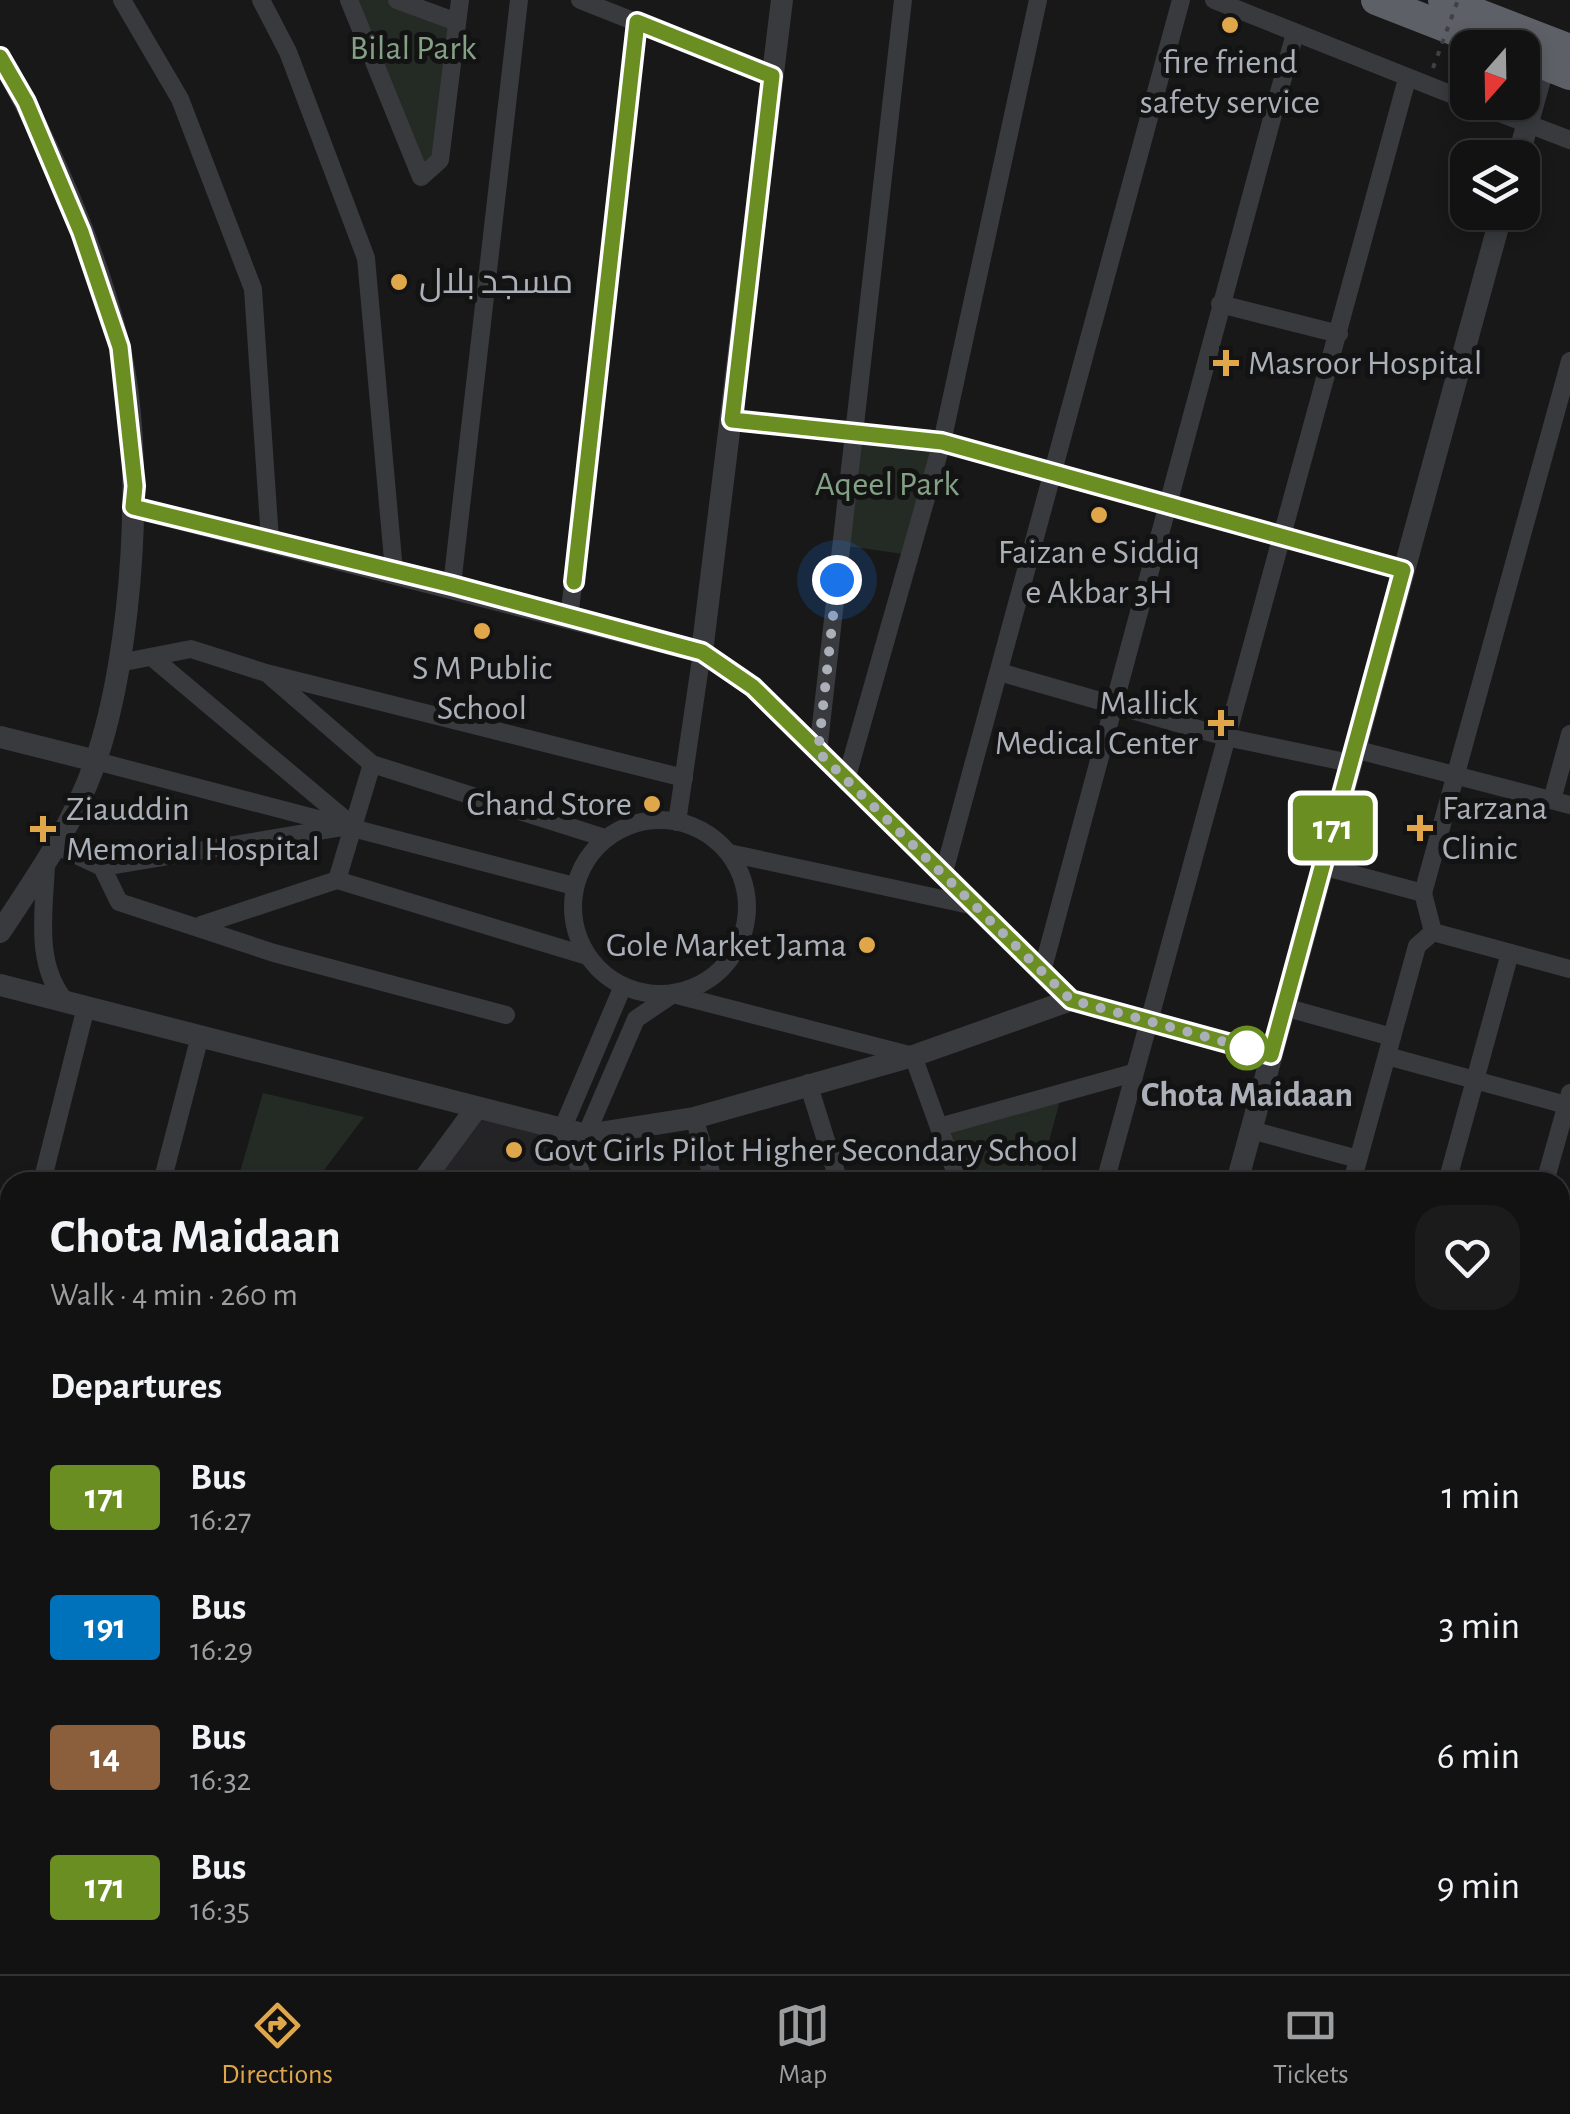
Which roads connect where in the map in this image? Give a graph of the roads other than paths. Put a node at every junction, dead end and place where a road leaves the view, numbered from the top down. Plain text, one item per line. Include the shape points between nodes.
1 (122, 0) edge
2 (261, 0) edge
3 (348, 0) edge
4 (397, 0) edge
5 (460, 0) edge
6 (519, 0) edge
7 (580, 0) edge
8 (782, 0) edge
9 (903, 0) edge
10 (1038, 0) edge
11 (1181, 0) edge
12 (1214, 0) edge
13 (1376, 0) edge
14 (1443, 0) edge
15 (457, 22) junction
16 (637, 22) junction
17 (1453, 30) edge
18 (1295, 33) junction
19 (0, 57) edge
20 (1552, 61) edge
21 (772, 76) junction
22 (1407, 79) junction
23 (1450, 95) edge
24 (1516, 120) edge
25 (1527, 124) junction
26 (1523, 140) edge
27 (1570, 140) edge
28 (1497, 230) edge
29 (1220, 304) junction
30 (1339, 334) junction
31 (1570, 361) edge
32 (732, 420) junction
33 (852, 434) junction
34 (942, 442) junction
35 (1050, 472) junction
36 (1165, 504) junction
37 (133, 507) junction
38 (1284, 537) junction
39 (270, 540) junction
40 (1403, 570) junction
41 (394, 571) junction
42 (452, 585) junction
43 (569, 619) junction
44 (702, 652) junction
45 (152, 658) junction
46 (120, 663) junction
47 (999, 672) junction
48 (266, 673) junction
49 (1114, 706) junction
50 (1570, 734) edge
51 (1226, 737) junction
52 (0, 738) edge
53 (818, 752) junction
54 (1352, 756) junction
55 (96, 761) junction
56 (372, 764) junction
57 (1456, 776) junction
58 (684, 778) junction
59 (846, 780) junction
60 (1561, 803) edge
61 (677, 822) junction
62 (352, 826) junction
63 (606, 838) junction
64 (729, 853) junction
65 (50, 855) junction
66 (1322, 866) junction
67 (102, 867) junction
68 (942, 876) junction
69 (337, 880) junction
70 (574, 886) junction
71 (1423, 893) junction
72 (970, 905) junction
73 (201, 925) junction
74 (0, 932) edge
75 (1433, 932) junction
76 (1510, 952) junction
77 (587, 956) junction
78 (1570, 969) edge
79 (1042, 972) junction
80 (0, 985) edge
81 (623, 986) junction
82 (673, 994) junction
83 (1071, 1000) junction
84 (76, 1005) junction
85 (1284, 1007) junction
86 (506, 1016) dead end
87 (1152, 1022) junction
88 (200, 1036) junction
89 (1389, 1046) junction
90 (1271, 1055) junction
91 (913, 1056) junction
92 (1133, 1073) junction
93 (1475, 1080) junction
94 (808, 1084) junction
95 (1569, 1101) edge
96 (475, 1110) junction
97 (694, 1118) junction
98 (939, 1127) junction
99 (1251, 1130) junction
100 (561, 1132) junction
101 (586, 1135) junction
102 (1358, 1159) junction
103 (44, 1172) edge
104 (165, 1172) edge
105 (429, 1172) edge
106 (581, 1172) edge
107 (711, 1172) edge
108 (836, 1172) edge
109 (955, 1172) edge
110 (1108, 1172) edge
111 (1240, 1172) edge
112 (1355, 1172) edge
113 (1450, 1172) edge
114 (1549, 1172) edge

1 - 39 street via 180,98 253,289
2 - 41 street via 288,52 366,258
3 - 15 street via 421,177 440,160
4 - 15 street
5 - 15 street
6 - 42 street
7 - 16 street
8 - 21 street
9 - 33 street
10 - 34 street
11 - 35 street
12 - 18 street
13 - 17 highway
14 - 20 highway
16 - 21 street
16 - 43 street
18 - 22 street
18 - 29 street
19 - 37 street via 81,232 120,347
20 - 25 street
21 - 32 street
22 - 23 street
22 - 30 street
24 - 25 street
25 - 26 street
25 - 27 street
28 - 40 street
29 - 30 street
29 - 36 street
30 - 38 street
31 - 57 street
32 - 33 street
32 - 44 street
33 - 34 street
33 - 53 street
34 - 35 street
34 - 59 street
35 - 36 street
35 - 47 street
36 - 38 street
36 - 49 street
37 - 39 street
37 - 46 street
38 - 40 street
38 - 51 street
39 - 41 street
40 - 54 street
41 - 42 street
42 - 43 street
43 - 44 street
44 - 53 street via 753,687
44 - 58 street
45 - 46 street
45 - 48 street via 191,648
45 - 62 street
46 - 55 street
47 - 49 street
47 - 68 street
48 - 56 street
48 - 58 street
49 - 51 street
49 - 79 street
50 - 60 street
51 - 54 street
51 - 87 street
52 - 55 street
53 - 59 street
54 - 57 street
54 - 66 street
55 - 62 street
55 - 65 street
56 - 62 street
56 - 63 street
57 - 60 street
57 - 71 street
58 - 61 street
59 - 68 street
61 - 63 street via 632,824
61 - 64 street via 706,833
62 - 67 street
62 - 69 street
62 - 70 street
63 - 70 street
64 - 72 street
64 - 82 street via 745,887 747,917 739,946 703,984
65 - 67 street
65 - 74 street
65 - 84 street via 43,932 48,981
66 - 71 street
66 - 85 street
67 - 73 street via 119,902
68 - 72 street
69 - 73 street
69 - 77 street
70 - 77 street via 572,910
71 - 75 street
72 - 79 street
73 - 86 street via 274,952
75 - 76 street
75 - 89 street via 1417,946
76 - 78 street
76 - 93 street
77 - 81 street
79 - 83 street
80 - 84 street
81 - 82 street
81 - 100 street
82 - 91 street
82 - 101 street via 636,1019
83 - 87 street
83 - 91 street
84 - 88 street
84 - 103 street
85 - 89 street
85 - 90 street
87 - 90 street
87 - 92 street
88 - 96 street
88 - 104 street
89 - 93 street
89 - 102 street
90 - 99 street
91 - 94 street
91 - 98 street
92 - 98 street
92 - 110 street
93 - 95 street
93 - 113 street
94 - 97 street
94 - 108 street
95 - 114 street
96 - 100 street
96 - 105 street
97 - 101 street
97 - 107 street
98 - 109 street
99 - 102 street
99 - 111 street
100 - 101 street
101 - 106 street
102 - 112 street

